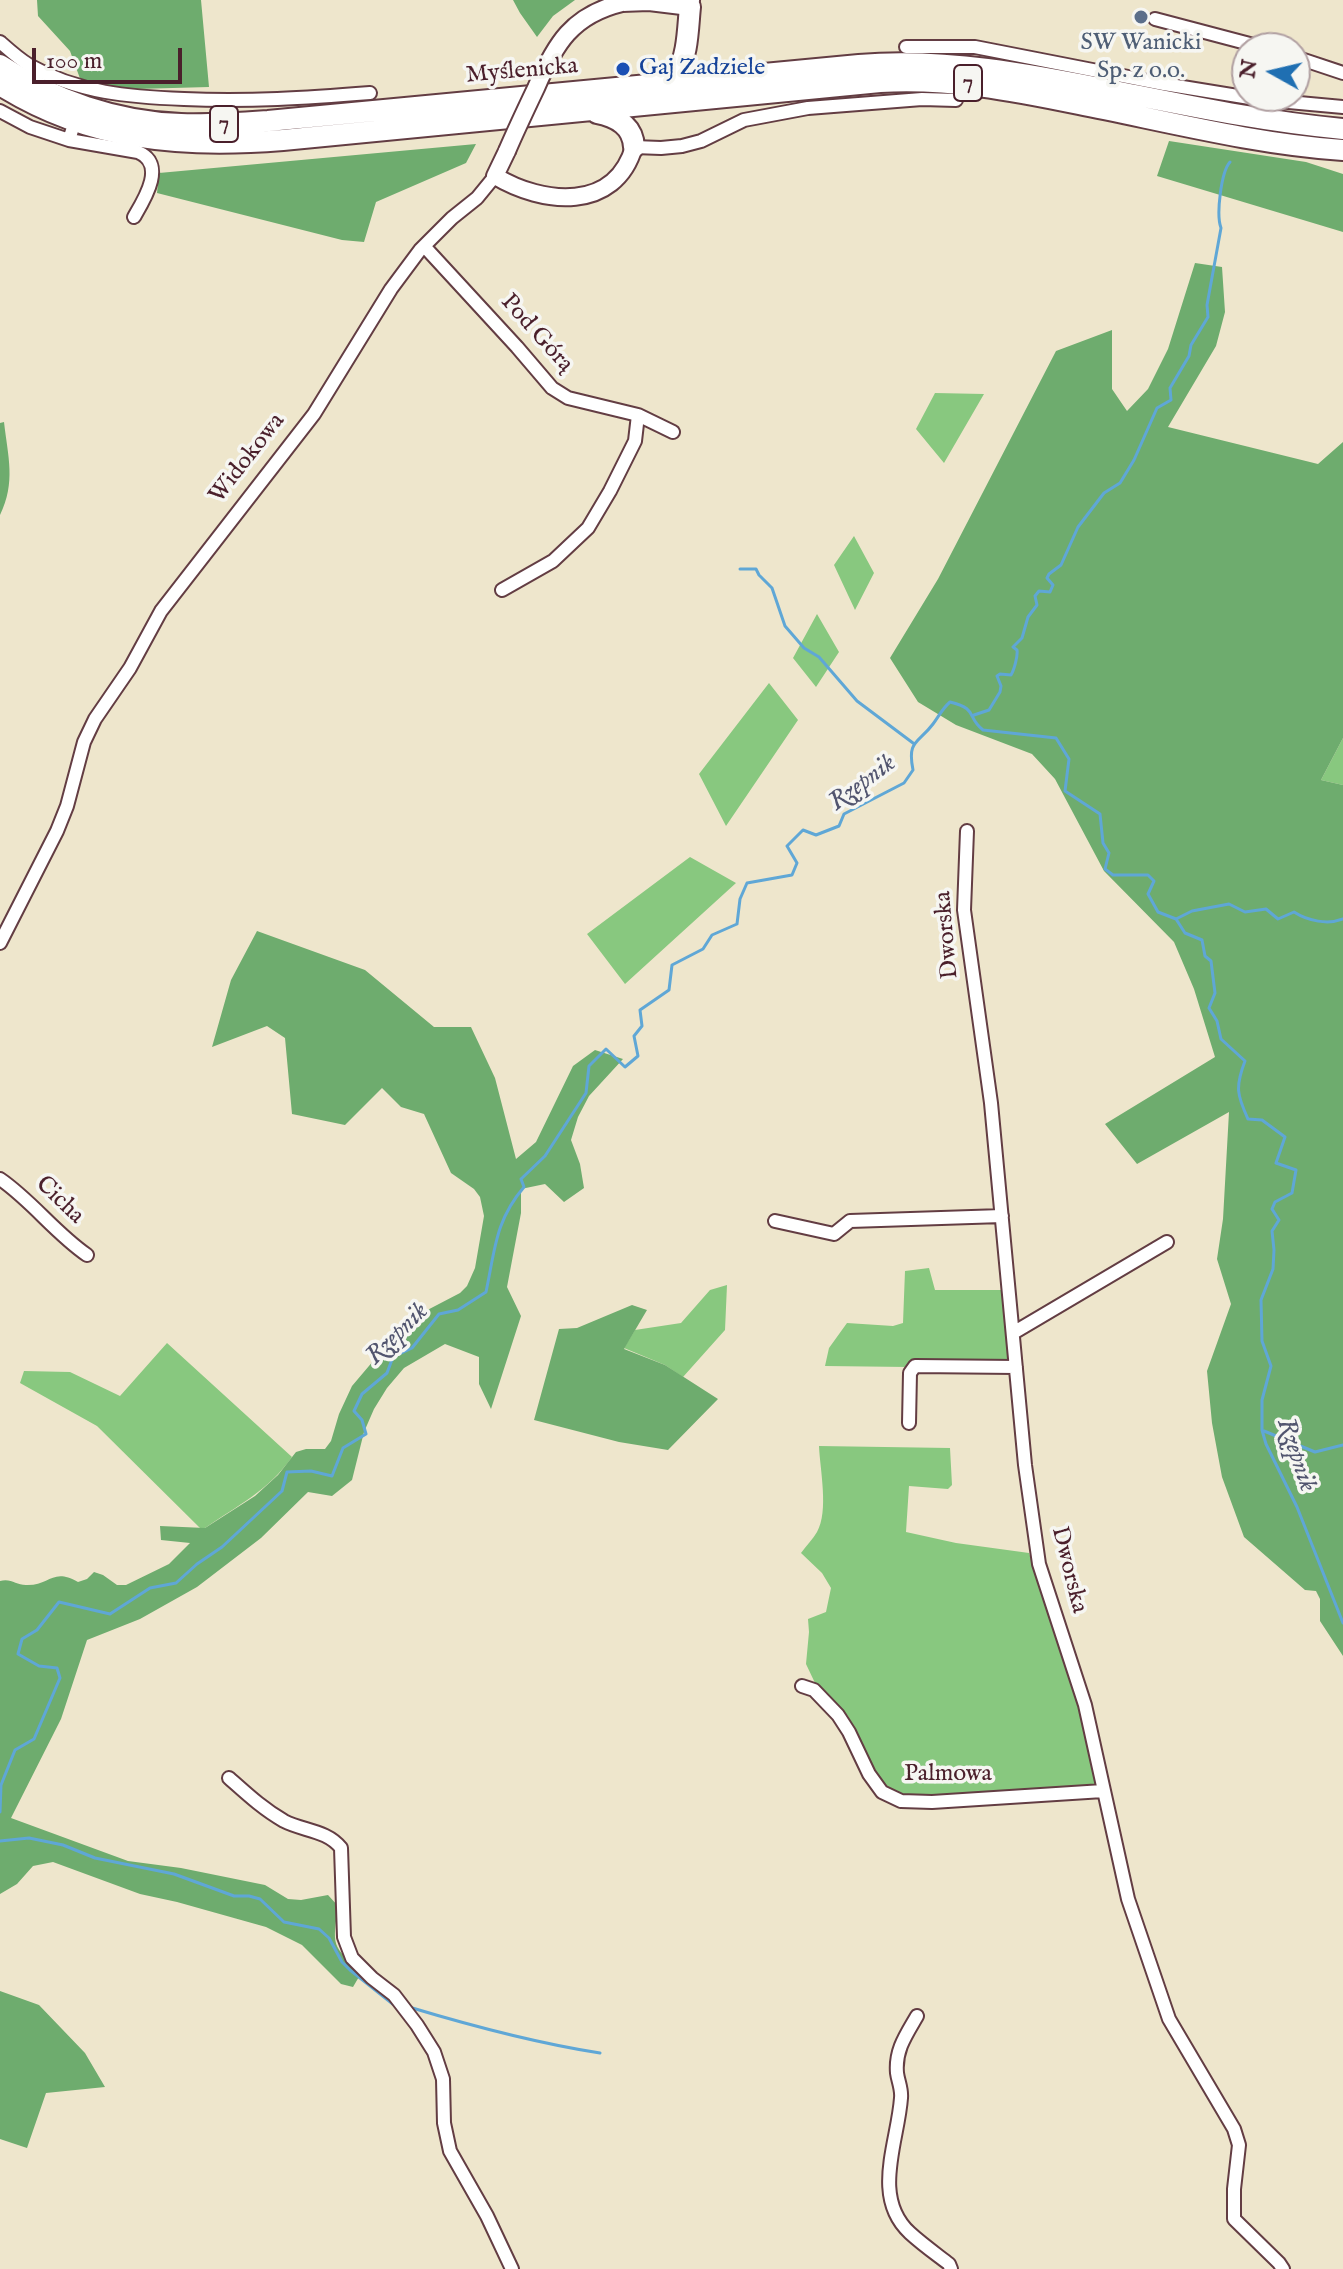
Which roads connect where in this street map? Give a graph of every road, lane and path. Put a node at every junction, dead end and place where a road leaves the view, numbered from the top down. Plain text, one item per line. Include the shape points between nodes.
1 (690, 4) edge
2 (1155, 19) dead end
3 (1231, 39) edge
4 (0, 42) edge
5 (685, 47) junction
6 (906, 47) dead end
7 (1311, 62) edge
8 (0, 65) edge
9 (1343, 73) edge
10 (727, 78) junction
11 (0, 85) edge
12 (370, 93) dead end
13 (657, 95) junction
14 (956, 100) dead end
15 (1343, 107) edge
16 (0, 111) edge
17 (584, 111) junction
18 (1343, 129) edge
19 (72, 131) junction
20 (634, 147) junction
21 (1316, 148) junction
22 (1343, 150) edge
23 (1343, 160) edge
24 (495, 176) junction
25 (134, 217) dead end
26 (424, 246) junction
27 (638, 415) junction
28 (673, 432) dead end
29 (502, 590) dead end
30 (967, 831) dead end
31 (0, 943) edge
32 (0, 1179) edge
33 (1002, 1216) junction
34 (775, 1221) dead end
35 (1167, 1242) dead end
36 (87, 1255) dead end
37 (1013, 1333) junction
38 (1016, 1367) junction
39 (909, 1423) dead end
40 (802, 1686) dead end
41 (229, 1778) dead end
42 (1103, 1791) junction
43 (917, 2016) dead end
44 (512, 2269) edge
45 (951, 2269) edge
46 (1283, 2269) edge

1 - 5 highway
1 - 24 street, bridge via 622,3 583,19 560,40
2 - 3 street
4 - 12 street via 42,72 81,87 132,97 268,101
5 - 10 highway via 694,67
5 - 13 highway via 681,64
6 - 15 street via 975,47 1225,94
7 - 9 street
8 - 13 highway, Myślenicka / 7 via 91,108 182,125
10 - 13 highway, Myślenicka / 7
10 - 18 highway, Myślenicka / 7 via 872,64 953,64 1257,119
11 - 19 highway, Myślenicka / 7
13 - 17 highway, Myślenicka / 7
13 - 20 highway via 641,121
13 - 21 highway, Myślenicka / 7 via 945,81
14 - 20 street via 797,109 736,122 682,146
16 - 19 street via 30,127
17 - 19 highway, Myślenicka / 7 via 228,143
17 - 20 highway via 621,121 633,135
19 - 25 street via 146,157 151,184
20 - 24 street via 618,178 588,196 545,194
21 - 22 highway, Myślenicka / 7
21 - 23 highway
24 - 26 street, Widokowa
26 - 27 street, Pod Górą via 552,388 568,398
26 - 31 street, Widokowa via 391,289 314,414 161,611 95,719 57,831
27 - 28 street, Pod Górą
27 - 29 street via 635,441 588,528 553,561
30 - 33 street, Dworska via 964,910
32 - 36 street, Cicha
33 - 34 street via 850,1221 834,1234
33 - 37 street, Dworska
35 - 37 street
37 - 38 street, Dworska
38 - 39 street via 915,1366 910,1373
38 - 42 street, Dworska via 1039,1564 1085,1705
40 - 42 street, Palmowa via 814,1690 838,1715 882,1792 901,1801
41 - 44 street via 260,1807 334,1839 341,1848 344,1937 352,1958 394,1995 434,2052 443,2079 450,2151
42 - 46 street, Dworska via 1128,1899 1169,2019 1239,2145 1234,2219
43 - 45 street via 897,2058 901,2094 888,2177 891,2203 909,2232

